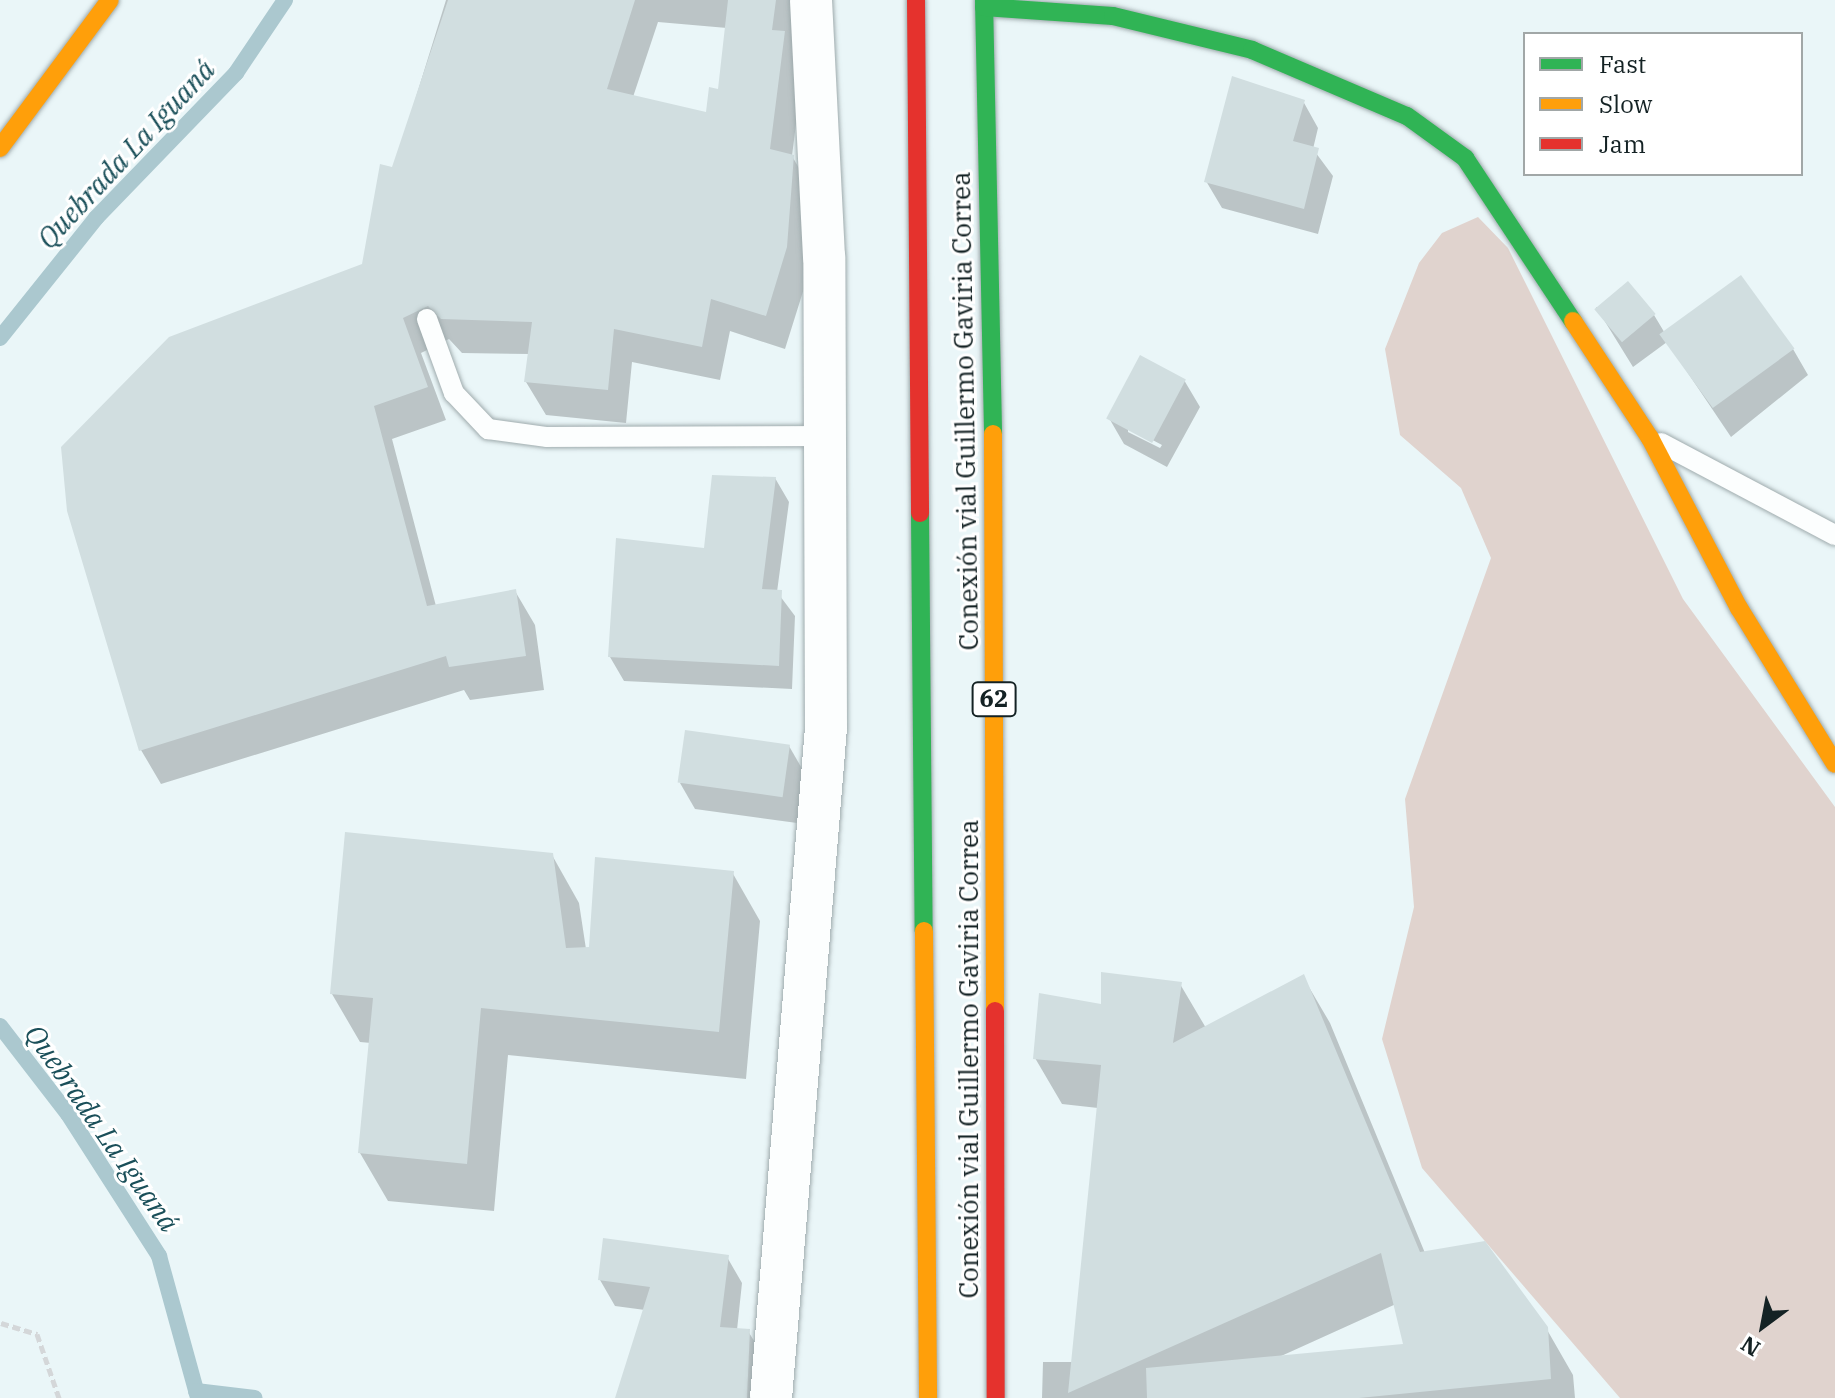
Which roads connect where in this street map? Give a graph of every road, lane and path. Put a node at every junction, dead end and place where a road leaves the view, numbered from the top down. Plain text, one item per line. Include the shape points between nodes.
1 (110, 0) edge
2 (811, 0) edge
3 (916, 0) edge
4 (984, 4) edge
5 (0, 148) edge
6 (427, 319) dead end
7 (824, 436) junction
8 (1650, 438) junction
9 (1835, 535) edge
10 (1835, 764) edge
11 (1, 1323) edge
12 (59, 1398) edge
13 (771, 1398) edge
14 (928, 1398) edge
15 (996, 1398) edge

1 - 5 main road
2 - 7 street
3 - 14 main road, Conexión vial Guillermo Gaviria Correa
4 - 8 main road via 1113,16 1252,50 1407,116 1465,158 1499,201
4 - 15 main road, Conexión vial Guillermo Gaviria Correa / 62 via 993,313
6 - 7 lane via 454,393 488,429 562,437
7 - 13 street via 826,728
8 - 9 lane
8 - 10 main road via 1739,608
11 - 12 path via 37,1334

